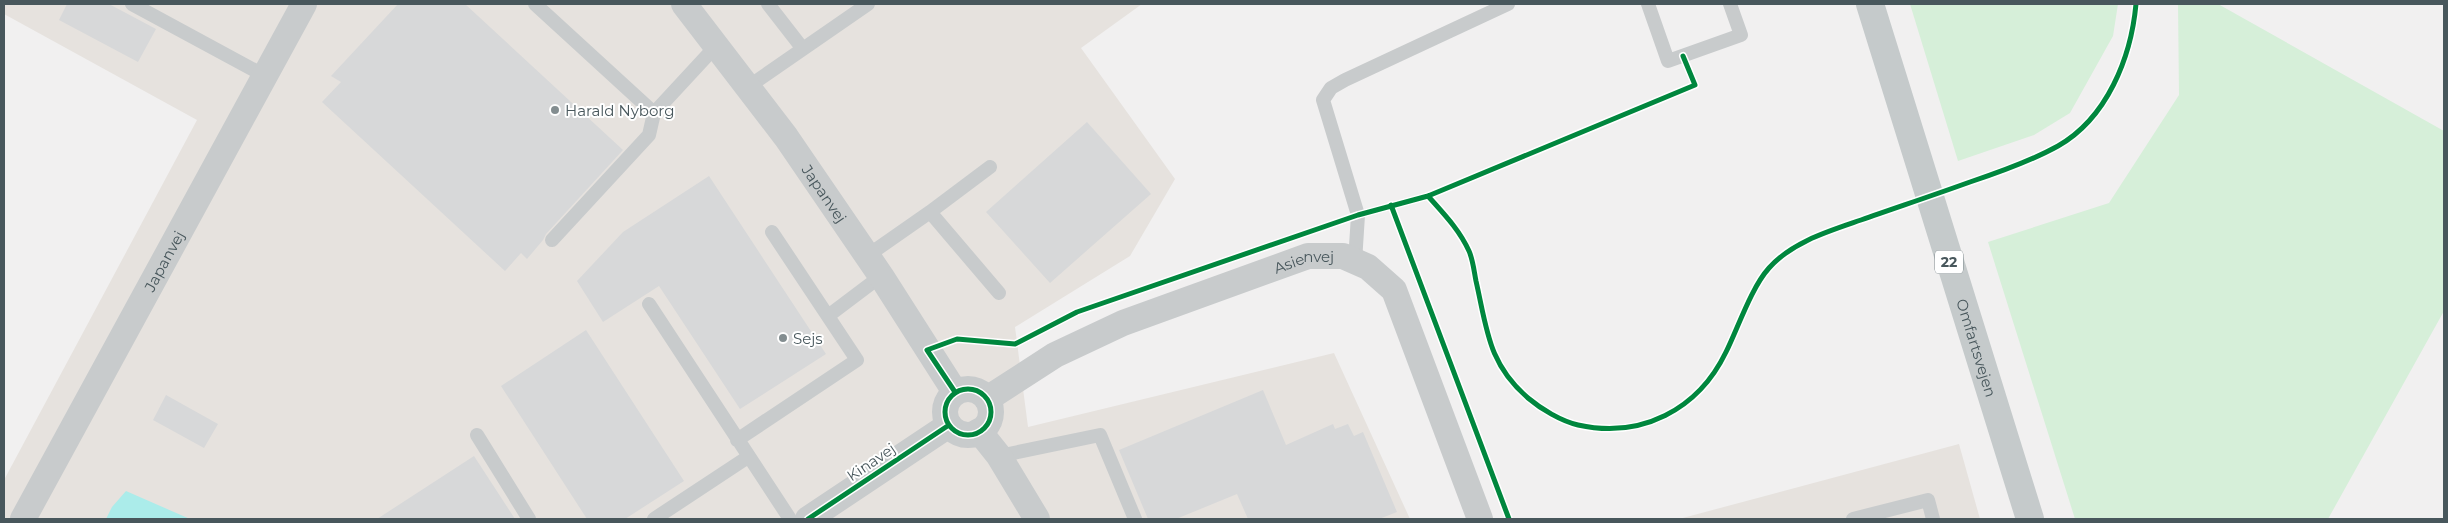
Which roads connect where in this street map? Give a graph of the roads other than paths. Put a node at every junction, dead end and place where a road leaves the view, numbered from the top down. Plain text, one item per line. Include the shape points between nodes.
1 (132, 4) edge
2 (304, 4) edge
3 (535, 4) edge
4 (684, 4) edge
5 (768, 4) edge
6 (868, 4) edge
7 (1508, 4) edge
8 (1648, 4) edge
9 (1730, 4) edge
10 (1870, 4) edge
11 (716, 46) junction
12 (803, 49) junction
13 (264, 76) junction
14 (748, 87) junction
15 (654, 114) junction
16 (990, 168) dead end
17 (930, 212) junction
18 (772, 232) dead end
19 (552, 240) dead end
20 (1355, 262) junction
21 (874, 266) junction
22 (999, 293) dead end
23 (649, 304) dead end
24 (828, 316) junction
25 (956, 392) junction
26 (987, 399) junction
27 (949, 425) junction
28 (979, 431) junction
29 (476, 435) dead end
30 (737, 440) junction
31 (998, 456) junction
32 (748, 457) junction
33 (23, 519) edge
34 (529, 519) edge
35 (654, 519) edge
36 (790, 519) edge
37 (808, 519) edge
38 (1036, 519) edge
39 (1135, 519) edge
40 (1480, 519) edge
41 (1853, 519) edge
42 (1933, 519) edge
43 (2030, 519) edge

1 - 13 lane
2 - 13 street, Japanvej
3 - 15 lane
4 - 11 street, Japanvej
5 - 12 lane
6 - 12 lane
7 - 20 lane via 1346,80 1331,88 1323,100 1358,215
8 - 9 lane via 1668,61 1741,35
10 - 43 main road, Omfartsvejen / 22
11 - 14 street, Japanvej
11 - 15 lane
12 - 14 lane
13 - 33 street, Japanvej
14 - 21 street, Japanvej
15 - 19 lane via 649,134
16 - 17 lane
17 - 21 lane
17 - 22 lane
18 - 24 lane
20 - 26 street, Asienvej via 1343,256 1308,256 1123,323 1055,355
20 - 40 street, Asienvej via 1368,267 1394,290
21 - 24 lane
21 - 25 street, Japanvej
23 - 30 lane
24 - 30 lane via 857,360
25 - 26 street via 973,389
25 - 27 street via 945,407
26 - 28 street via 990,417
27 - 28 street via 963,434
27 - 37 street, Kinavej
28 - 31 street
29 - 34 lane
30 - 32 lane
31 - 38 street
31 - 39 lane via 1100,435
32 - 35 lane
32 - 36 lane
41 - 42 lane via 1928,500

